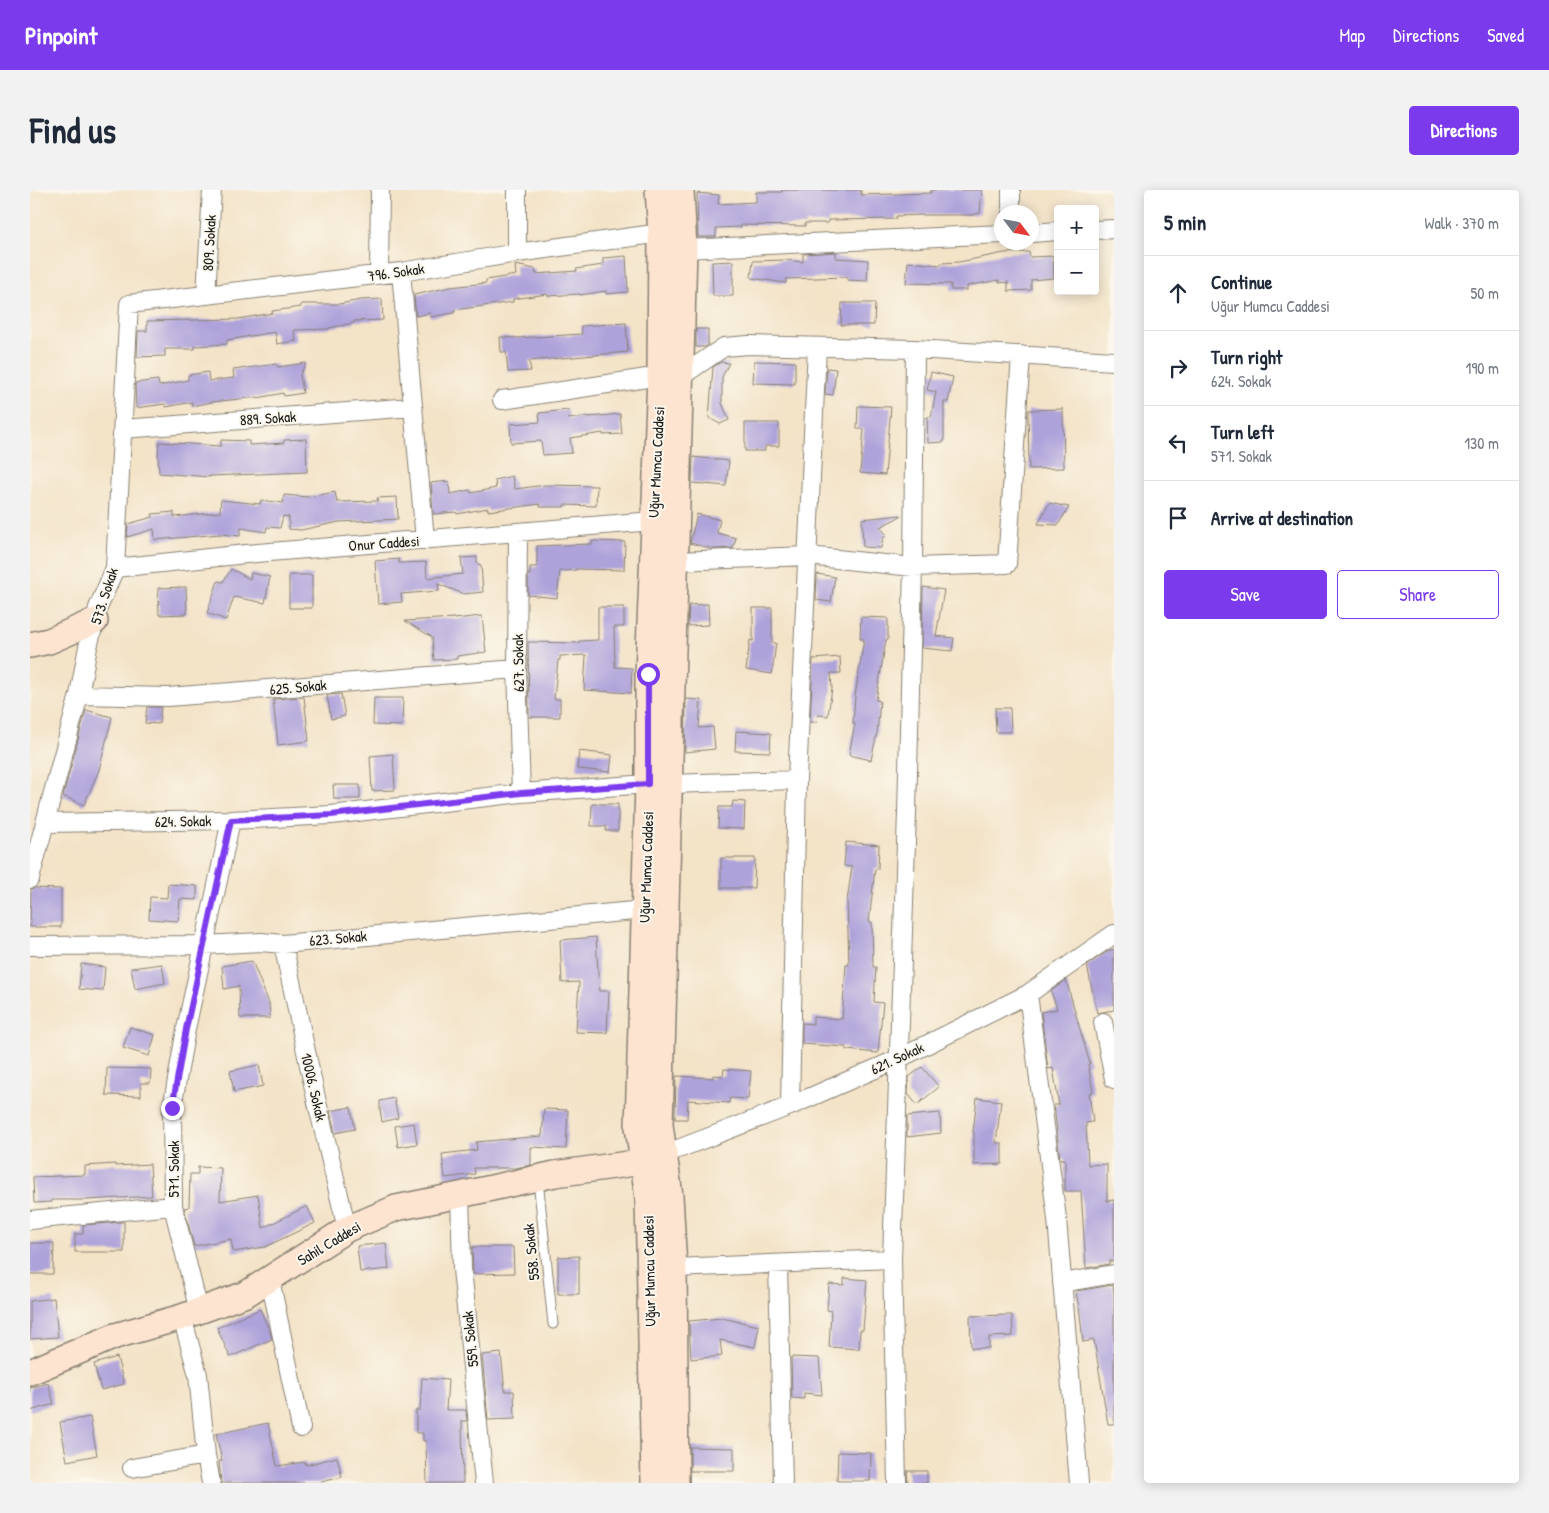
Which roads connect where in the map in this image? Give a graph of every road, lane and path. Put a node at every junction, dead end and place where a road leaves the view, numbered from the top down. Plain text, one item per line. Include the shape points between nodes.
1 (212, 190) edge
2 (380, 190) edge
3 (518, 190) edge
4 (658, 190) edge
5 (681, 190) edge
6 (1011, 190) edge
7 (1011, 205) edge
8 (1114, 229) edge
9 (1099, 230) edge
10 (1054, 232) edge
11 (661, 233) junction
12 (1039, 233) edge
13 (994, 234) edge
14 (684, 249) junction
15 (517, 253) junction
16 (401, 272) junction
17 (379, 274) junction
18 (206, 295) junction
19 (129, 304) joint
20 (817, 347) junction
21 (915, 349) junction
22 (1021, 355) junction
23 (1114, 361) edge
24 (670, 376) junction
25 (502, 400) dead end
26 (413, 407) junction
27 (123, 429) junction
28 (653, 521) junction
29 (518, 532) junction
30 (425, 540) junction
31 (808, 556) junction
32 (675, 562) junction
33 (115, 568) junction
34 (913, 568) junction
35 (95, 621) junction
36 (30, 645) edge
37 (517, 670) junction
38 (79, 695) junction
39 (797, 780) junction
40 (659, 784) junction
41 (521, 793) junction
42 (231, 820) junction
43 (45, 823) junction
44 (30, 879) edge
45 (644, 910) junction
46 (1114, 934) edge
47 (283, 944) junction
48 (204, 945) junction
49 (30, 946) edge
50 (1028, 994) junction
51 (1103, 1022) dead end
52 (898, 1059) junction
53 (1114, 1079) edge
54 (790, 1106) junction
55 (654, 1158) junction
56 (537, 1178) junction
57 (460, 1195) junction
58 (173, 1206) junction
59 (30, 1220) edge
60 (347, 1229) junction
61 (892, 1259) junction
62 (778, 1264) junction
63 (674, 1268) junction
64 (1114, 1274) edge
65 (270, 1279) junction
66 (1062, 1282) junction
67 (191, 1314) junction
68 (553, 1324) dead end
69 (30, 1372) edge
70 (301, 1428) dead end
71 (206, 1455) junction
72 (132, 1468) dead end
73 (211, 1483) edge
74 (484, 1483) edge
75 (654, 1483) edge
76 (676, 1483) edge
77 (783, 1483) edge
78 (897, 1483) edge
79 (1079, 1483) edge

1 - 18 street, 809. Sokak
2 - 17 street
3 - 15 street
4 - 11 street, Uğur Mumcu Caddesi
5 - 14 street, Uğur Mumcu Caddesi
6 - 7 street
8 - 9 street
10 - 12 street
11 - 15 street, 796. Sokak
11 - 24 street, Uğur Mumcu Caddesi
13 - 14 street
14 - 24 street, Uğur Mumcu Caddesi
15 - 16 street, 796. Sokak
16 - 17 street, 796. Sokak
16 - 26 street
17 - 18 street, 796. Sokak
18 - 19 street, 796. Sokak
19 - 27 street, 573. Sokak
20 - 21 street
20 - 24 street via 724,347
20 - 31 street
21 - 22 street
21 - 34 street
22 - 23 street
22 - 34 street via 1007,564
24 - 25 street
24 - 28 street, Uğur Mumcu Caddesi
24 - 32 street, Uğur Mumcu Caddesi
26 - 27 street, 889. Sokak
26 - 30 street
27 - 33 street, 573. Sokak
28 - 29 street, Onur Caddesi
28 - 40 street, Uğur Mumcu Caddesi via 648,674
29 - 30 street, Onur Caddesi
29 - 37 street, 627. Sokak
30 - 33 street, Onur Caddesi
31 - 32 street
31 - 34 street
31 - 39 street
32 - 40 street, Uğur Mumcu Caddesi
33 - 35 street, 573. Sokak
34 - 52 street
35 - 36 street
35 - 38 street, 573. Sokak
37 - 38 street, 625. Sokak via 168,697
37 - 41 street, 627. Sokak
38 - 43 street, 573. Sokak
39 - 40 street, 624. Sokak
39 - 54 street
40 - 41 street, 624. Sokak
40 - 45 street, Uğur Mumcu Caddesi
40 - 55 street, Uğur Mumcu Caddesi via 660,1125
41 - 42 street, 624. Sokak via 331,815
42 - 43 street, 624. Sokak
42 - 48 street, 571. Sokak
43 - 44 street, 573. Sokak
45 - 47 street, 623. Sokak
45 - 55 street, Uğur Mumcu Caddesi via 638,1127
46 - 50 street, 621. Sokak
47 - 48 street, 623. Sokak
47 - 60 street, 10006. Sokak
48 - 49 street, 623. Sokak
48 - 58 street, 571. Sokak via 172,1108
50 - 52 street, 621. Sokak
50 - 66 street via 1057,1218
51 - 53 street
52 - 54 street, 621. Sokak
52 - 61 street
54 - 55 street, 621. Sokak
55 - 56 street, Sahil Caddesi
55 - 63 street, Uğur Mumcu Caddesi via 670,1196
55 - 75 street, Uğur Mumcu Caddesi via 648,1198
56 - 57 street, Sahil Caddesi
56 - 68 lane, 558. Sokak
57 - 60 street, Sahil Caddesi via 396,1208
57 - 74 street, 559. Sokak via 462,1269
58 - 59 street
58 - 67 street, 571. Sokak
60 - 65 street, Sahil Caddesi
61 - 62 street
61 - 78 street
62 - 63 street
62 - 77 street
63 - 76 street, Uğur Mumcu Caddesi
64 - 66 street
65 - 67 street, Sahil Caddesi via 246,1294
65 - 70 street
66 - 79 street
67 - 69 street, Sahil Caddesi via 115,1336
67 - 71 street, 571. Sokak
71 - 72 street
71 - 73 street, 571. Sokak

